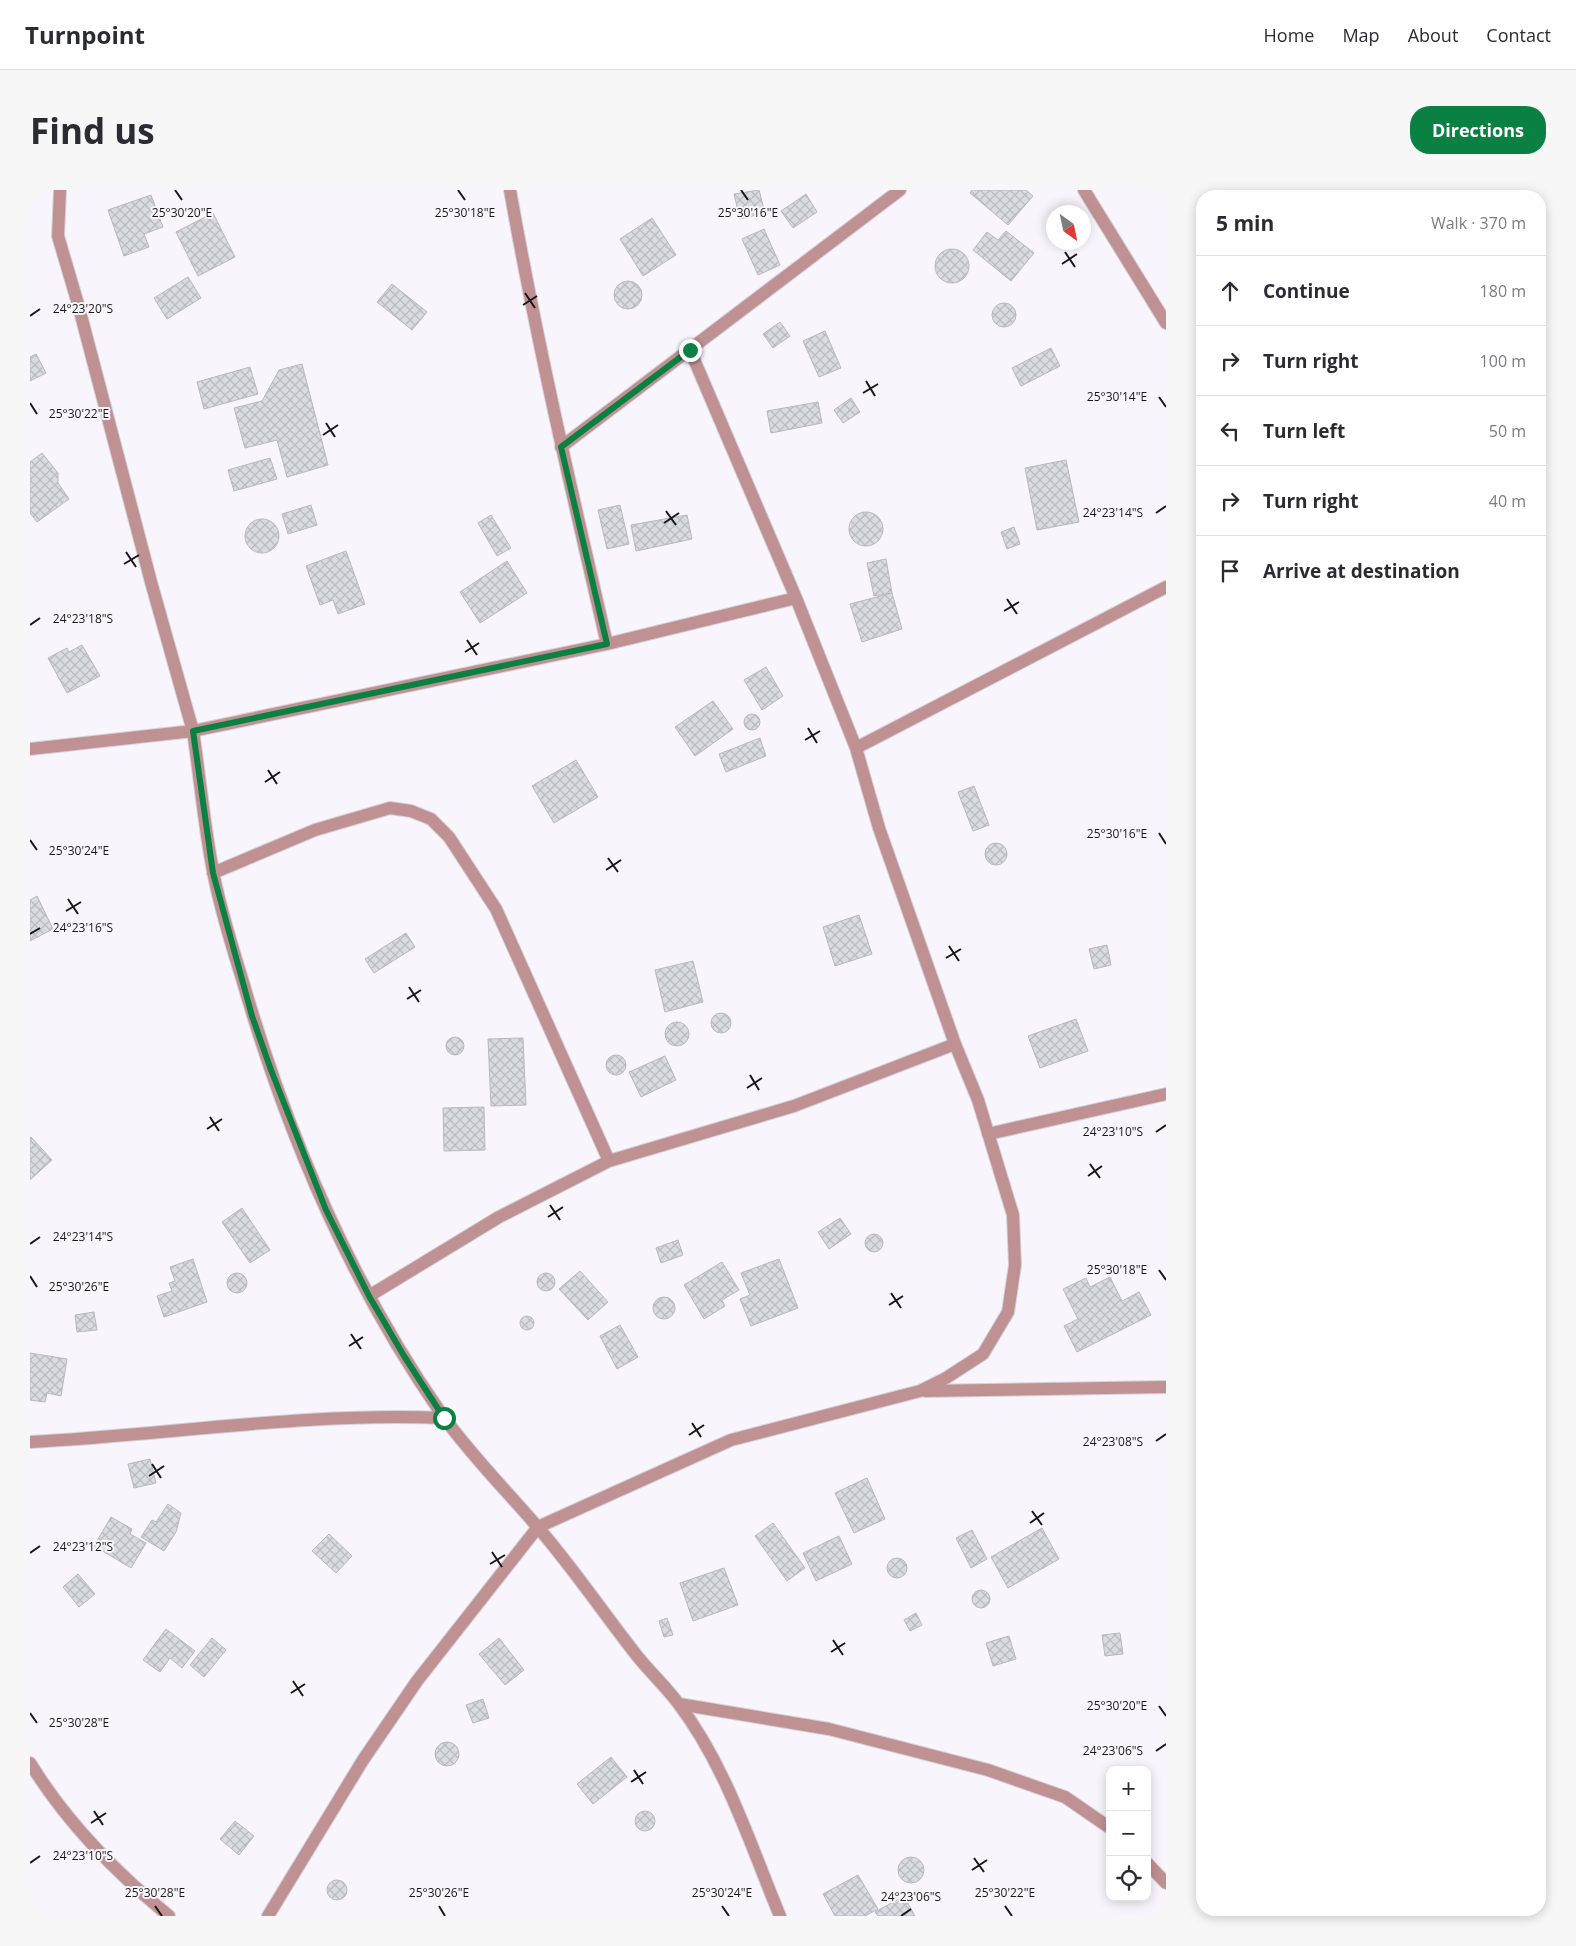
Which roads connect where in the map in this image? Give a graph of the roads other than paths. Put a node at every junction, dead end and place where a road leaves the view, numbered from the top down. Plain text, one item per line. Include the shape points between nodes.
1 (60, 190) edge
2 (510, 190) edge
3 (900, 190) edge
4 (1084, 190) edge
5 (1166, 323) edge
6 (690, 350) junction
7 (561, 447) junction
8 (1166, 587) edge
9 (796, 598) junction
10 (607, 644) junction
11 (193, 731) junction
12 (856, 748) junction
13 (30, 749) edge
14 (213, 873) junction
15 (955, 1044) junction
16 (1166, 1094) edge
17 (988, 1134) junction
18 (609, 1162) junction
19 (369, 1296) junction
20 (1166, 1387) edge
21 (920, 1391) junction
22 (444, 1418) junction
23 (30, 1442) edge
24 (538, 1527) junction
25 (679, 1704) junction
26 (30, 1763) edge
27 (1106, 1825) edge
28 (1151, 1867) edge
29 (1166, 1883) edge
30 (170, 1916) edge
31 (268, 1916) edge
32 (780, 1916) edge

1 - 11 street via 58,236 62,253
2 - 7 street
3 - 6 street
4 - 5 street
6 - 7 street
6 - 9 street
7 - 10 street
8 - 12 street
9 - 10 street
9 - 12 street
10 - 11 street
11 - 13 street
11 - 14 street
12 - 15 street via 879,828
14 - 18 street via 315,830 390,808 411,811 431,820 448,837 496,909
14 - 19 street via 250,1008 271,1070 326,1210
15 - 17 street
15 - 18 street via 794,1106
16 - 17 street
17 - 21 street via 1013,1215 1015,1265 1008,1312 983,1354
18 - 19 street via 499,1217
19 - 22 street
20 - 21 street
21 - 24 street via 731,1440
22 - 23 street via 328,1419
22 - 24 street
24 - 25 street via 640,1660
24 - 31 street via 417,1682 363,1760
25 - 27 street via 829,1729 988,1770 1065,1797
25 - 32 street via 705,1744 731,1797
26 - 30 street via 70,1819 104,1858
28 - 29 street

